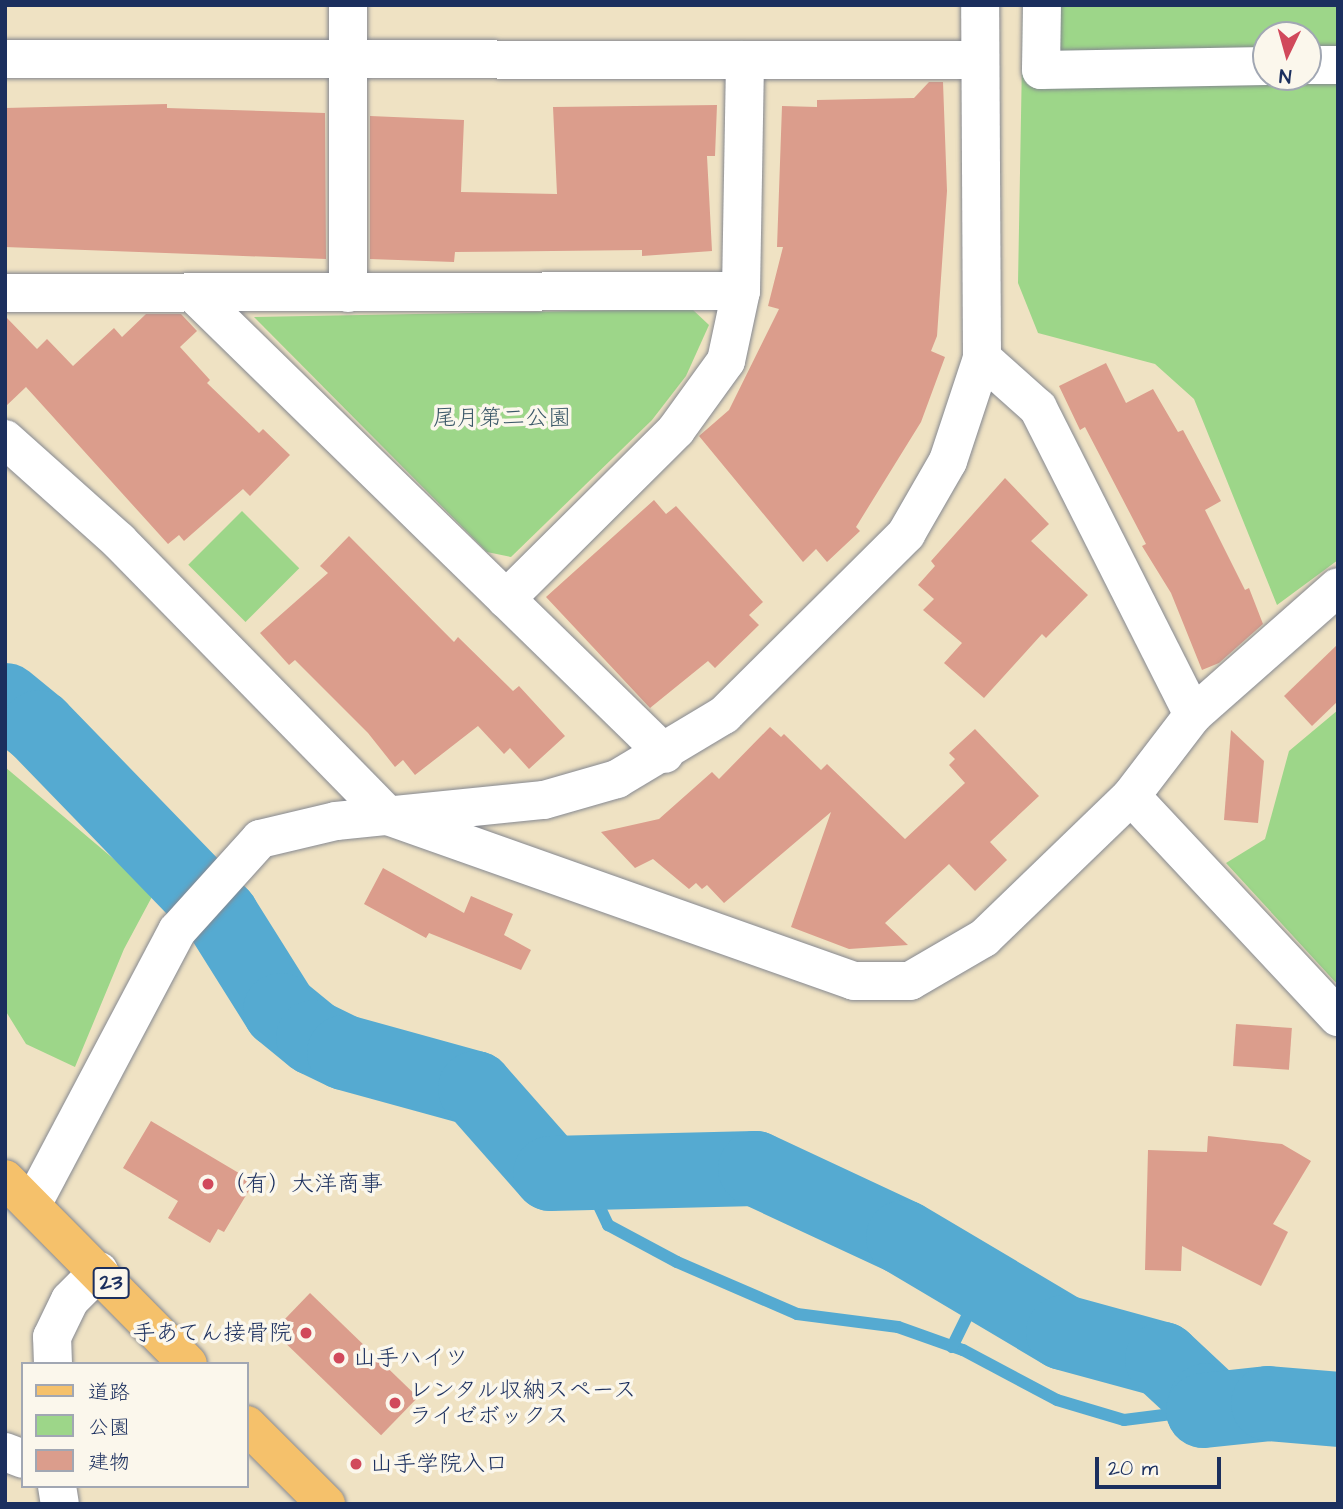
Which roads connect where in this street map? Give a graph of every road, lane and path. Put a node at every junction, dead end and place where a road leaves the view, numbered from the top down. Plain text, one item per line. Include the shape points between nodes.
1 (348, 5) edge
2 (980, 5) edge
3 (1042, 5) edge
4 (5, 60) edge
5 (348, 60) junction
6 (745, 60) junction
7 (980, 60) junction
8 (1252, 66) edge
9 (741, 291) junction
10 (5, 293) edge
11 (348, 293) junction
12 (194, 295) junction
13 (982, 358) junction
14 (5, 439) edge
15 (1338, 587) edge
16 (506, 599) junction
17 (1193, 715) junction
18 (665, 754) junction
19 (1131, 796) junction
20 (388, 816) junction
21 (1338, 1017) edge
22 (5, 1179) edge
23 (33, 1203) junction
24 (99, 1271) junction
25 (53, 1362) edge
26 (186, 1362) edge
27 (248, 1426) edge
28 (326, 1504) edge

1 - 5 street
2 - 7 street
3 - 8 street via 1041,70
4 - 5 street
5 - 6 street
5 - 11 street
6 - 7 street
6 - 9 street
7 - 13 street
9 - 11 street
9 - 16 street via 726,362 676,430
10 - 12 street
11 - 12 street
12 - 16 street
13 - 17 street via 1038,408
13 - 18 street via 948,461 906,534 724,715
14 - 20 street via 119,541
15 - 17 street
16 - 18 street
17 - 19 street
18 - 20 street via 618,779 544,800
19 - 20 street via 984,939 910,981 855,981
19 - 21 street
20 - 23 street via 335,821 260,839 177,932
22 - 23 main road, 23
23 - 24 main road, 23
24 - 25 street via 70,1300 52,1336
24 - 26 main road, 23
27 - 28 main road

